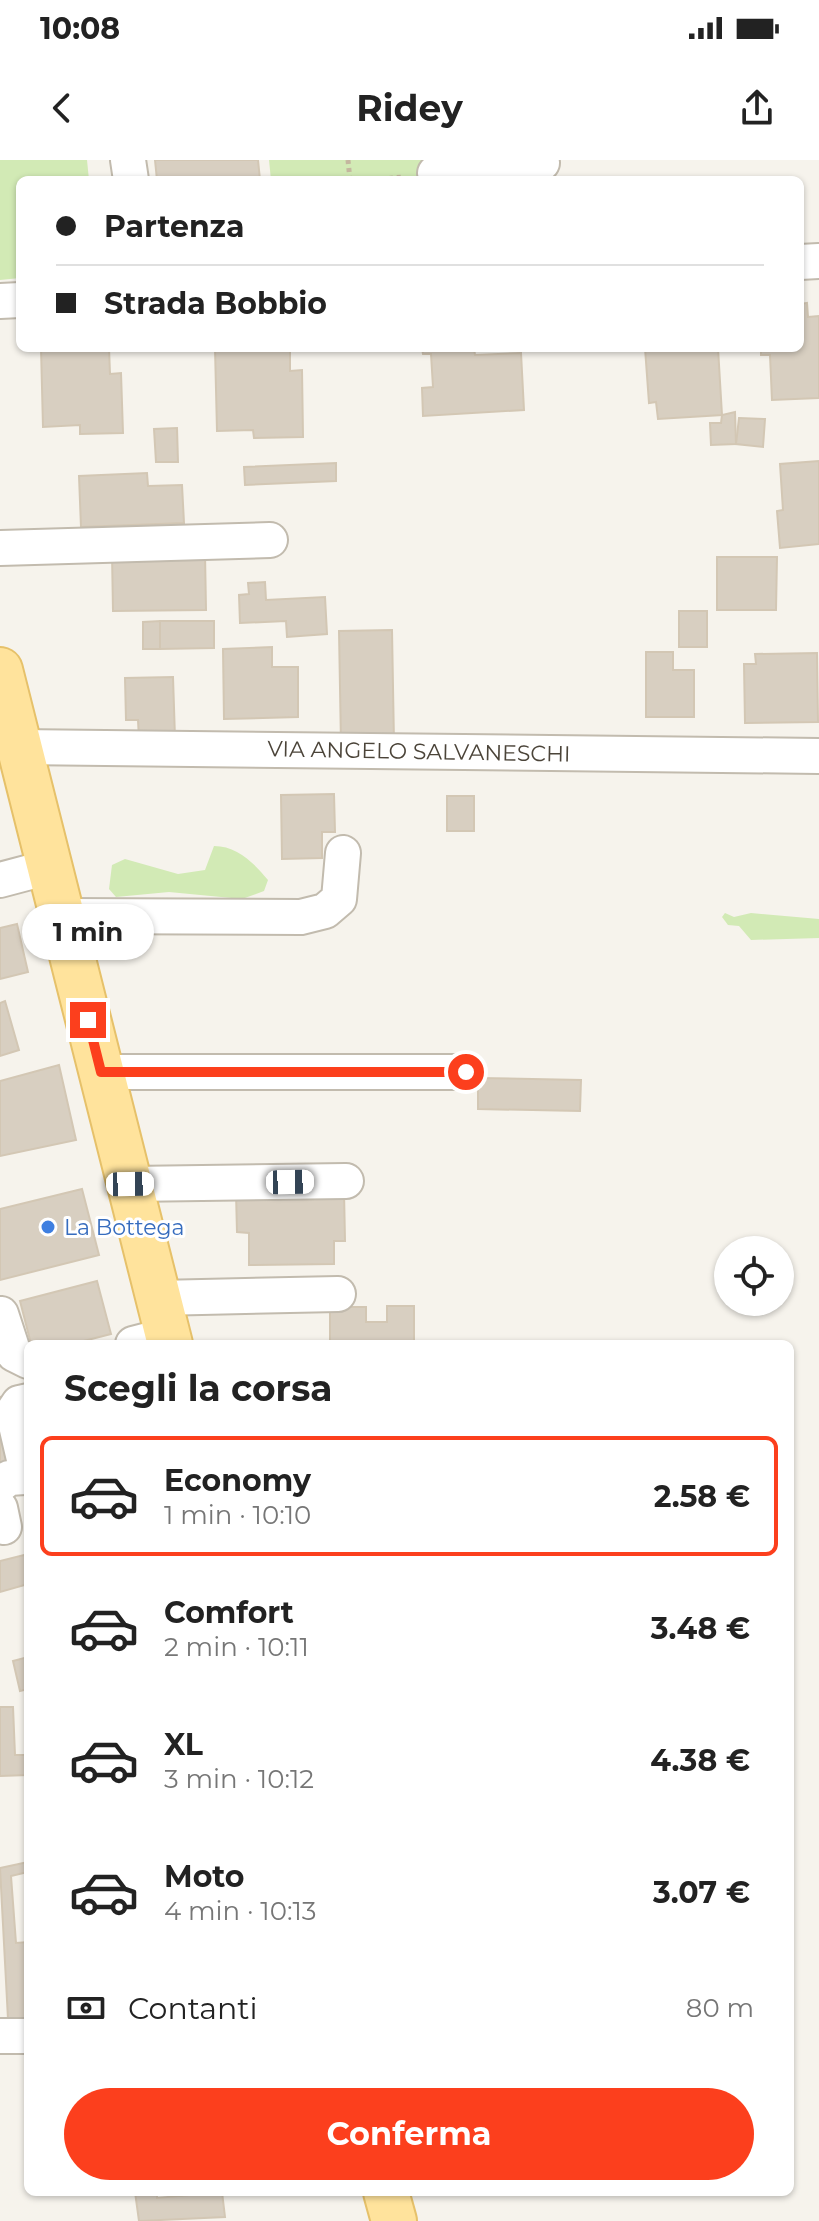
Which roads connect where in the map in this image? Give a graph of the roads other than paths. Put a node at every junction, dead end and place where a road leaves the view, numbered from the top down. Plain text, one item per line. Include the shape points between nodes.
1 (542, 168) edge
2 (435, 173) dead end
3 (270, 540) dead end
4 (0, 548) edge
5 (0, 670) edge
6 (19, 747) junction
7 (819, 756) edge
8 (343, 853) dead end
9 (49, 867) junction
10 (0, 880) edge
11 (62, 916) junction
12 (101, 1072) junction
13 (466, 1072) dead end
14 (346, 1181) dead end
15 (130, 1184) junction
16 (338, 1294) dead end
17 (1, 1314) edge
18 (157, 1330) edge
19 (24, 1359) edge
20 (24, 1402) edge
21 (24, 1459) edge
22 (24, 1477) edge
23 (0, 1485) edge
24 (387, 2196) edge
25 (394, 2221) edge

1 - 2 street
3 - 4 street
5 - 6 main road
6 - 7 street, VIA ANGELO SALVANESCHI
6 - 9 main road
8 - 11 street via 339,899 325,911 301,917
9 - 10 street
9 - 11 main road
11 - 12 main road
12 - 13 street
12 - 15 main road
14 - 15 street
15 - 18 main road
16 - 18 street
17 - 19 street via 14,1354
20 - 21 street via 13,1412
22 - 23 street
24 - 25 main road

